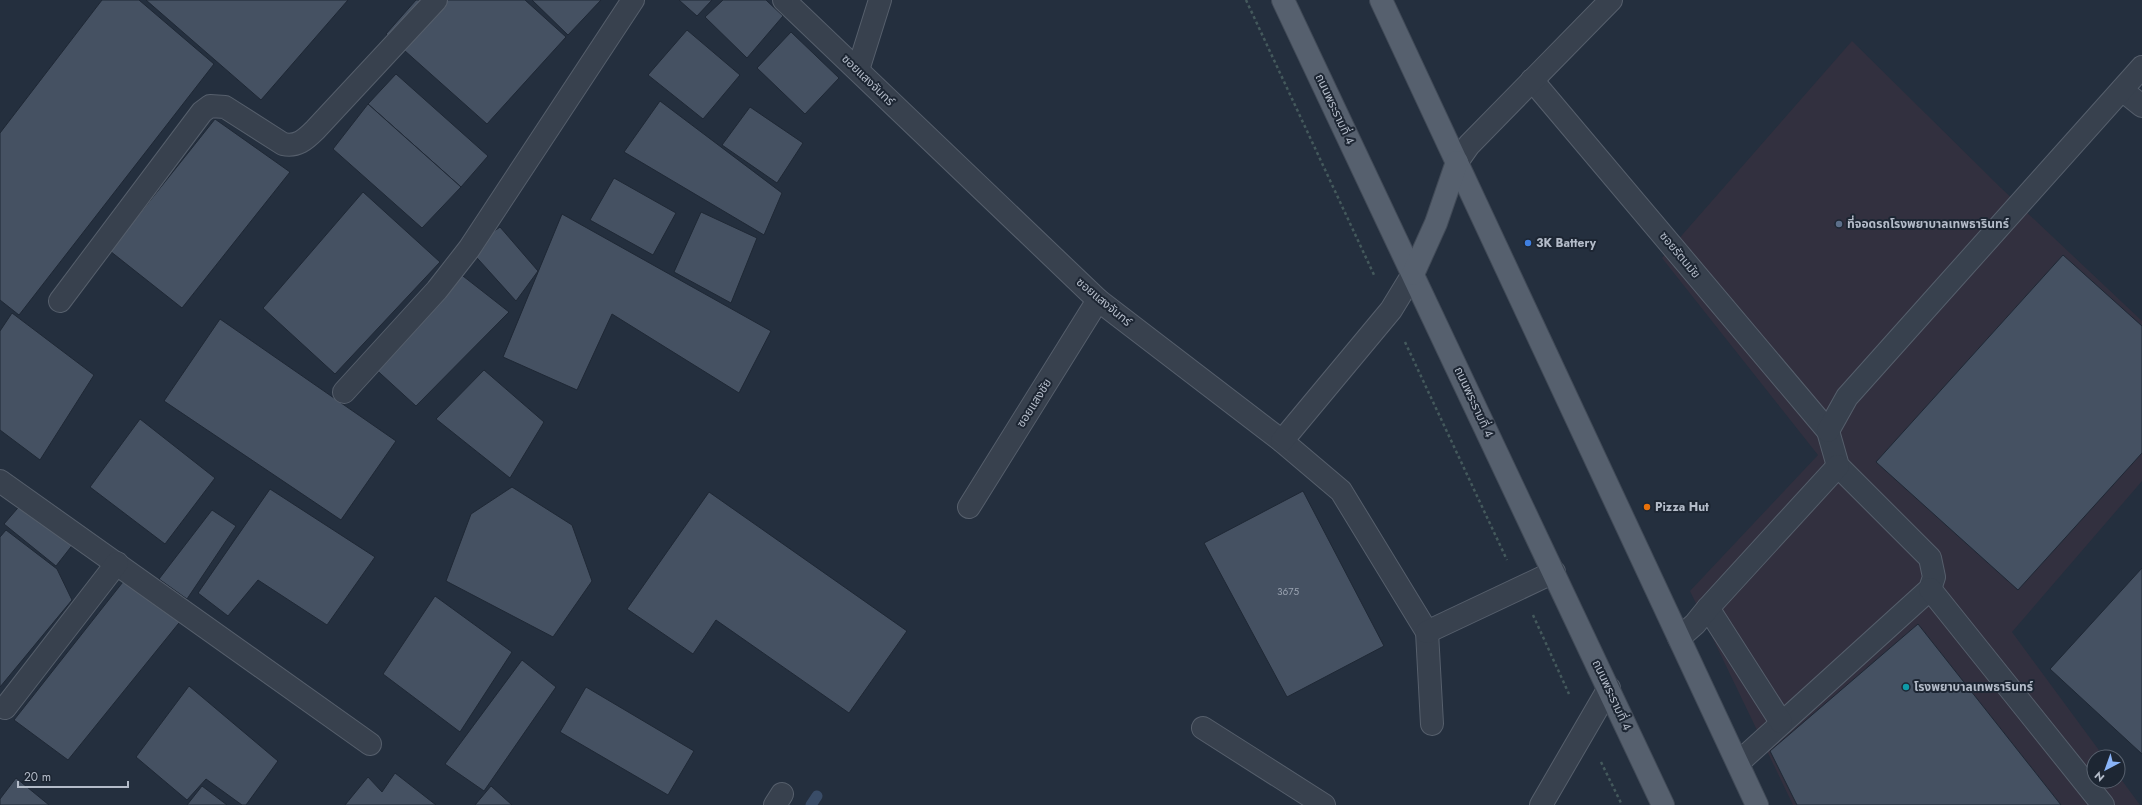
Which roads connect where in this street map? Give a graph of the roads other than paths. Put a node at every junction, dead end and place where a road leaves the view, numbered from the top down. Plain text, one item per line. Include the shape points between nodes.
1 (436, 0) edge
2 (633, 0) edge
3 (784, 0) edge
4 (880, 0) edge
5 (1283, 0) edge
6 (1381, 0) edge
7 (1611, 0) edge
8 (2142, 67) edge
9 (858, 70) junction
10 (1532, 80) junction
11 (2122, 90) junction
12 (2142, 106) edge
13 (1457, 162) junction
14 (1413, 274) junction
15 (1098, 300) junction
16 (60, 301) dead end
17 (344, 392) dead end
18 (1828, 431) junction
19 (1282, 441) junction
20 (1838, 466) junction
21 (0, 481) edge
22 (969, 507) dead end
23 (117, 563) junction
24 (1554, 572) junction
25 (1930, 589) junction
26 (1708, 608) junction
27 (1427, 632) junction
28 (1679, 638) junction
29 (1609, 688) junction
30 (5, 708) dead end
31 (1781, 722) junction
32 (1432, 724) dead end
33 (1203, 728) dead end
34 (370, 744) dead end
35 (1738, 763) junction
36 (1324, 805) edge
37 (1541, 805) edge
38 (1663, 805) edge
39 (1757, 805) edge
40 (2103, 805) edge

1 - 16 street via 300,143 283,144 224,107 210,106 202,112
2 - 17 street via 469,249 437,290
3 - 9 street, ซอยแสงจันทร์
4 - 9 street
5 - 14 main road, ถนนพระรามที่ 4
6 - 13 main road
7 - 10 street
8 - 11 street
9 - 15 street, ซอยแสงจันทร์
10 - 13 street via 1469,145
10 - 18 street, ซอยรัตนมัย
11 - 12 street
11 - 18 street via 1847,398
13 - 14 main road via 1436,223
13 - 28 main road
14 - 19 street via 1391,310
14 - 24 main road, ถนนพระรามที่ 4
15 - 19 street, ซอยแสงจันทร์
15 - 22 street, ซอยแสงชัย
18 - 20 street
19 - 27 street, ซอยแสงจันทร์ via 1341,491
20 - 25 street via 1930,558 1934,577
20 - 26 street
21 - 23 street
23 - 30 street
23 - 34 street
24 - 27 street
24 - 29 main road, ถนนพระรามที่ 4
25 - 31 street
25 - 40 street
26 - 28 street
26 - 31 street
27 - 32 street
28 - 35 main road
29 - 37 street
29 - 38 main road, ถนนพระรามที่ 4
31 - 35 street
33 - 36 street
35 - 39 main road

